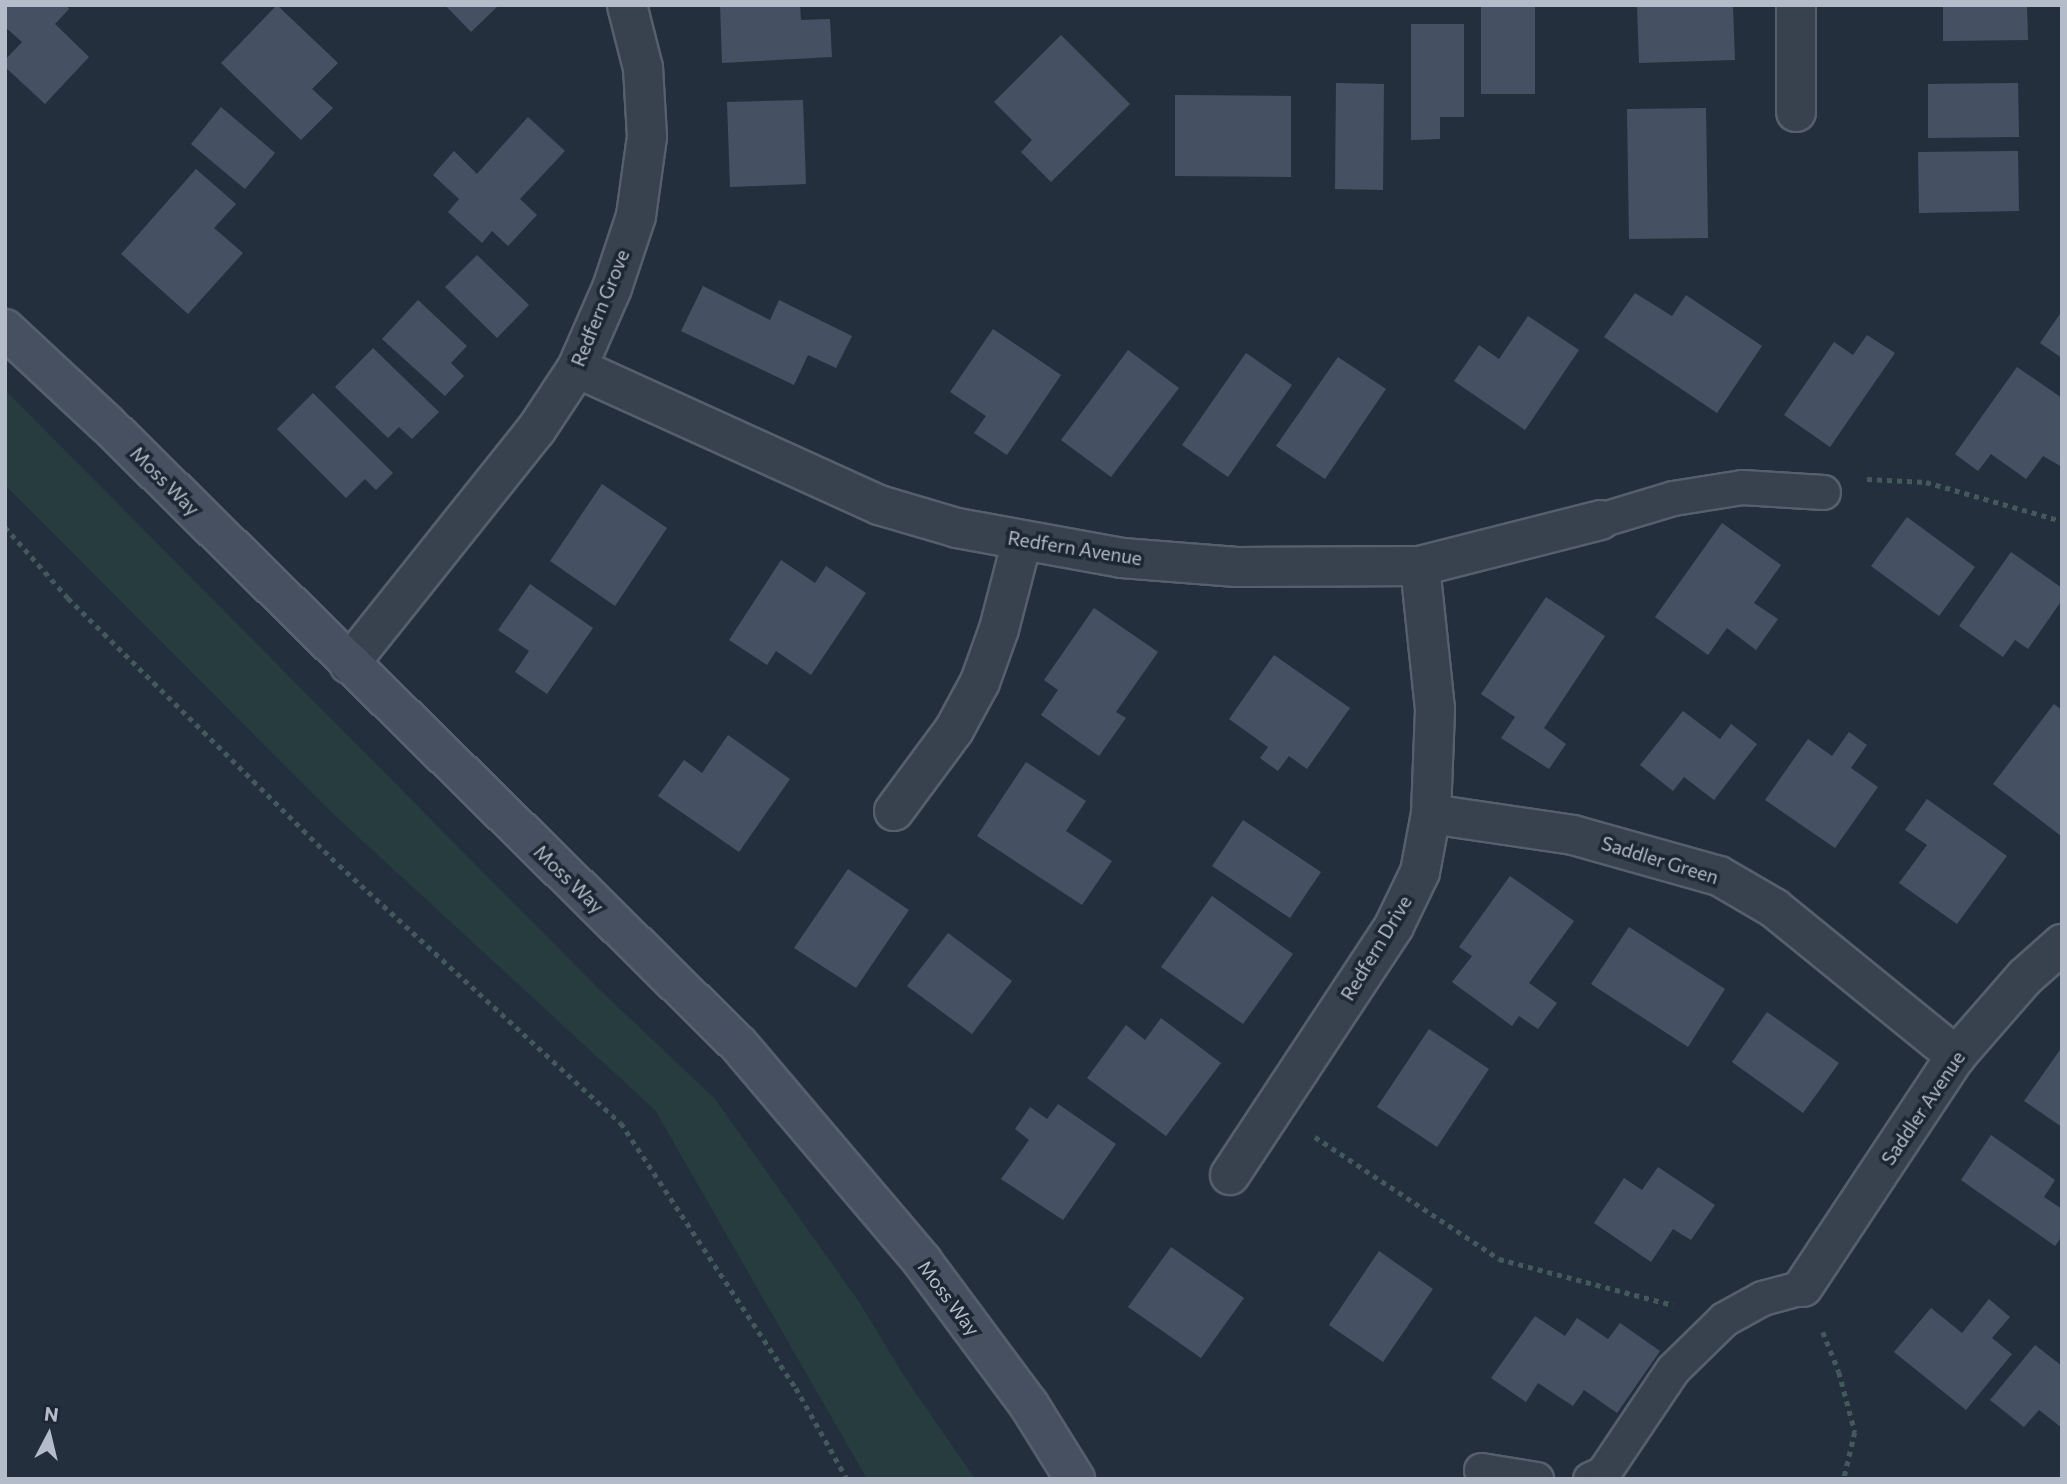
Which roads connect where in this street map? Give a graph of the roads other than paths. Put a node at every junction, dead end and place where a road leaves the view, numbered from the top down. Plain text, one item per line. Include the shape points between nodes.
1 (627, 5) edge
2 (1796, 5) edge
3 (1796, 112) dead end
4 (5, 329) edge
5 (577, 368) junction
6 (1823, 492) road end
7 (1600, 520) joint
8 (1022, 541) junction
9 (1420, 566) junction
10 (349, 664) junction
11 (894, 811) dead end
12 (1431, 814) junction
13 (2062, 944) edge
14 (1956, 1056) junction
15 (1230, 1175) dead end
16 (1803, 1287) joint
17 (1481, 1470) dead end
18 (1075, 1479) edge
19 (1536, 1479) edge
20 (1591, 1479) edge

1 - 5 street, Redfern Grove via 643,68 647,138 636,216
2 - 3 street
4 - 10 street, Moss Way
5 - 8 street, Redfern Avenue via 880,505
5 - 10 street, Redfern Grove via 536,430
6 - 7 lane via 1742,487 1673,498
7 - 9 street, Redfern Avenue
8 - 9 street, Redfern Avenue via 1122,558 1237,567
8 - 11 street via 980,682 954,730
9 - 12 street, Redfern Drive via 1435,709
10 - 18 street, Moss Way via 739,1045 922,1261 1029,1405
12 - 14 street, Saddler Green via 1573,835 1720,876 1774,908
12 - 15 street, Redfern Drive via 1420,872 1394,926
13 - 14 street, Saddler Avenue via 2025,977
14 - 16 street, Saddler Avenue
16 - 20 lane via 1762,1297 1724,1319 1673,1368 1603,1473
17 - 19 lane

